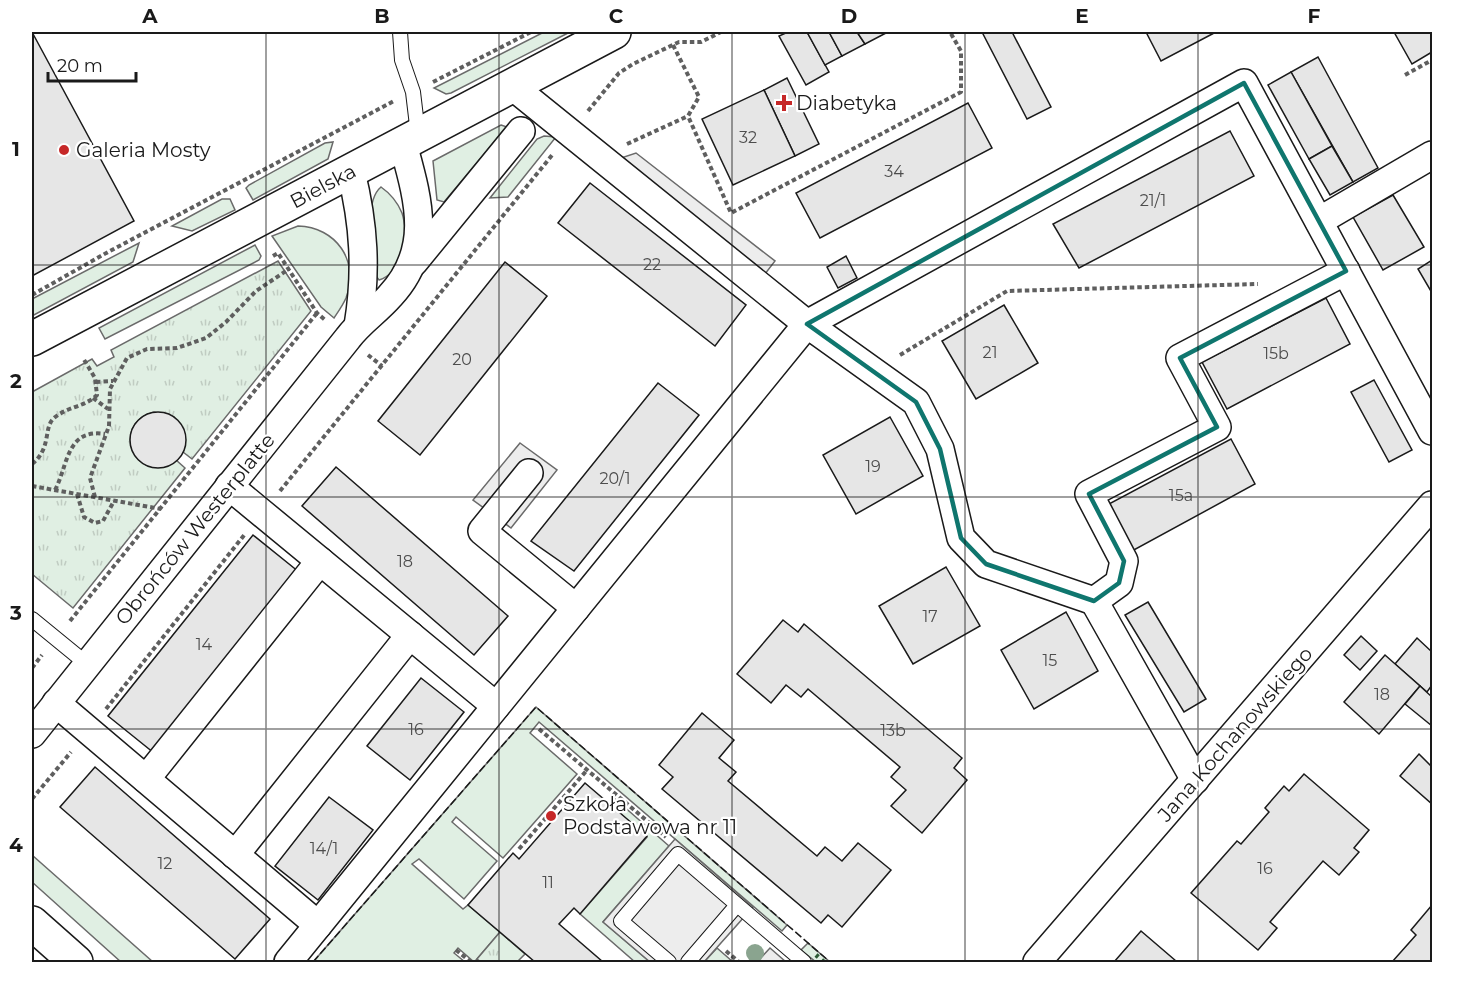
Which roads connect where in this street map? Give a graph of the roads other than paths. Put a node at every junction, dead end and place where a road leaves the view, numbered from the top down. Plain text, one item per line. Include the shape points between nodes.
1 (400, 32) edge
2 (614, 32) edge
3 (512, 86) junction
4 (521, 131) dead end
5 (411, 140) junction
6 (1432, 155) edge
7 (351, 172) junction
8 (1318, 221) junction
9 (411, 265) junction
10 (1346, 271) junction
11 (807, 324) junction
12 (358, 326) junction
13 (32, 339) edge
14 (1432, 431) edge
15 (529, 473) dead end
16 (230, 486) junction
17 (1432, 505) edge
18 (320, 561) junction
19 (1094, 601) junction
20 (576, 608) junction
21 (32, 618) edge
22 (410, 635) junction
23 (87, 664) junction
24 (56, 703) junction
25 (496, 706) junction
26 (32, 734) edge
27 (146, 779) junction
28 (1195, 780) junction
29 (235, 855) junction
30 (737, 905) junction
31 (32, 923) edge
32 (318, 925) junction
33 (76, 963) edge
34 (288, 963) edge
35 (669, 963) edge
36 (687, 963) edge
37 (804, 963) edge
38 (1037, 963) edge

1 - 5 lane via 402,60 413,92
2 - 3 main road, Bielska
3 - 5 main road, Bielska
3 - 11 street
4 - 9 street, Obrońców Westerplatte
5 - 7 main road, Bielska
5 - 9 street, Obrońców Westerplatte via 419,238
6 - 8 street
7 - 12 street, Obrońców Westerplatte via 365,263
7 - 13 main road, Bielska
8 - 10 street
8 - 11 street via 1244,83
9 - 12 street, Obrońców Westerplatte via 391,296
10 - 14 street
10 - 19 street via 1180,358 1217,427 1089,494 1124,561 1119,583
11 - 19 street via 916,402 940,449 962,538 986,564
11 - 20 street
12 - 16 street, Obrońców Westerplatte
15 - 20 street via 482,531
16 - 18 street
16 - 23 street, Obrońców Westerplatte
17 - 28 street, Jana Kochanowskiego
18 - 22 street
18 - 27 street
19 - 28 street
20 - 25 street
21 - 23 lane
22 - 25 street
22 - 29 street
23 - 24 street, Obrońców Westerplatte
24 - 26 street, Obrońców Westerplatte
24 - 27 street
25 - 32 street
27 - 29 street
28 - 38 street, Jana Kochanowskiego
29 - 32 street
30 - 35 lane via 678,854 621,921
30 - 36 lane
30 - 37 lane
31 - 33 main road
32 - 34 street

